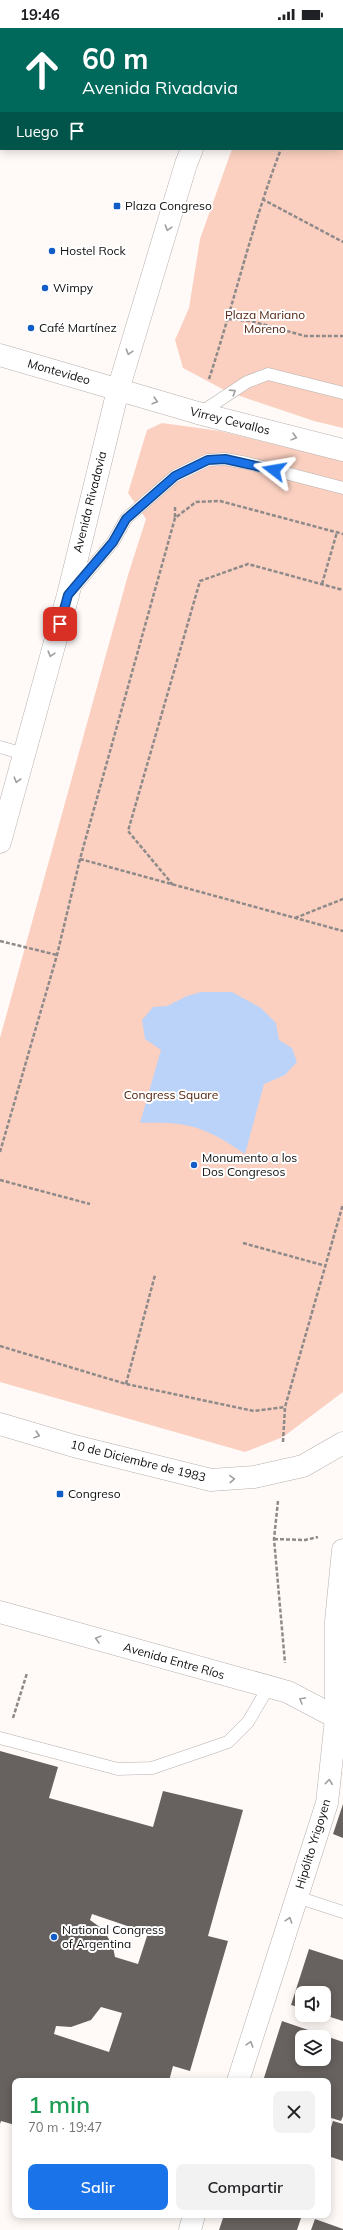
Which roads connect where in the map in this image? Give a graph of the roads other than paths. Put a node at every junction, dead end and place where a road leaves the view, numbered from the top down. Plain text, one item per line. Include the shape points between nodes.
1 (188, 154) edge
2 (0, 355) edge
3 (118, 390) junction
4 (343, 393) edge
5 (199, 413) junction
6 (343, 450) edge
7 (343, 488) edge
8 (68, 595) junction
9 (0, 747) edge
10 (24, 754) junction
11 (0, 842) edge
12 (0, 1424) edge
13 (343, 1443) edge
14 (343, 1550) edge
15 (0, 1612) edge
16 (268, 1688) junction
17 (340, 1720) edge
18 (3, 1739) edge
19 (297, 1897) junction
20 (343, 1912) edge
21 (239, 2078) edge
22 (193, 2218) edge
23 (190, 2230) edge

1 -> 3 street, Avenida Rivadavia
2 - 3 street, Montevideo
3 -> 5 street, Virrey Cevallos
3 - 8 street, Avenida Rivadavia
5 -> 4 lane via 247,382 268,374
5 -> 6 street, Virrey Cevallos
7 - 8 lane via 225,459 208,460 175,476 126,519 113,542
8 -> 10 street, Avenida Rivadavia
9 - 10 lane
10 -> 11 street, Avenida Rivadavia
12 -> 13 street, 10 de Diciembre de 1983 via 74,1446 211,1480 254,1477 303,1466
14 - 17 street, Hipólito Yrigoyen via 336,1621
16 -> 15 street, Avenida Entre Ríos
17 -> 16 street, Avenida Entre Ríos via 288,1692
16 - 18 lane via 248,1722 228,1742 152,1768 118,1769
19 -> 17 street, Hipólito Yrigoyen via 327,1803
19 - 20 lane
21 -> 19 street, Hipólito Yrigoyen
22 - 23 street

